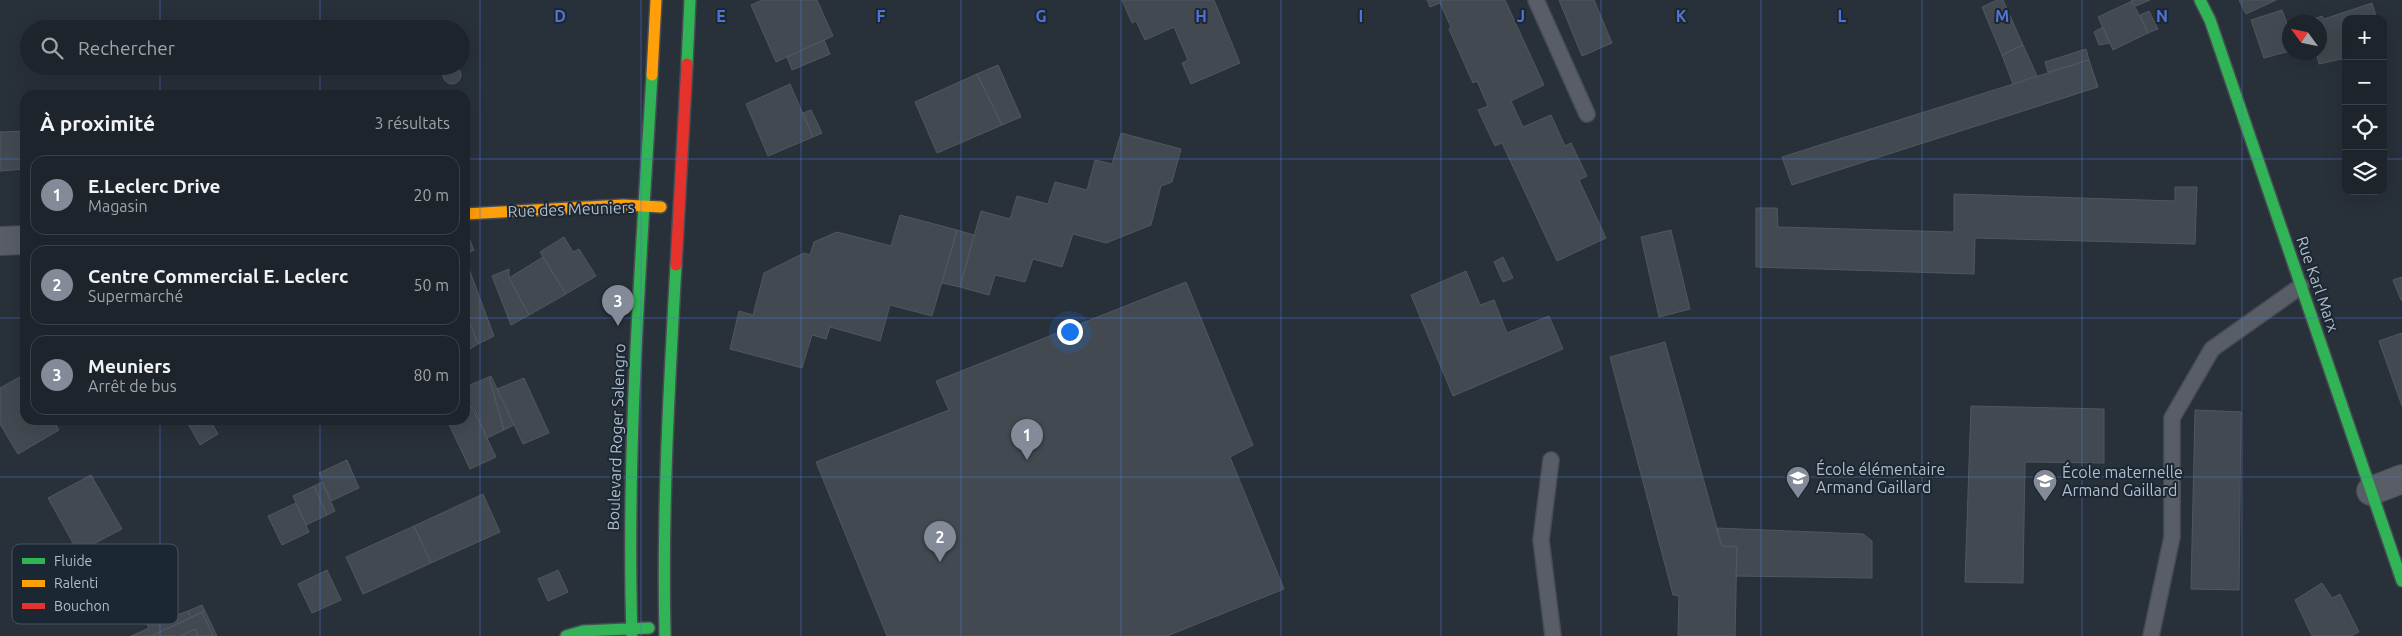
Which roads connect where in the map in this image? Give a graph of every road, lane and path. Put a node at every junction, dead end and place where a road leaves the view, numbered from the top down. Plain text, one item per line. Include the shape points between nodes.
1 (656, 0) edge
2 (690, 0) edge
3 (1536, 0) edge
4 (2200, 0) edge
5 (1587, 114) dead end
6 (643, 206) junction
7 (677, 209) junction
8 (470, 214) edge
9 (20, 240) edge
10 (0, 241) edge
11 (2301, 286) junction
12 (1551, 460) dead end
13 (2402, 479) edge
14 (2371, 491) junction
15 (2402, 580) edge
16 (632, 632) edge
17 (665, 632) edge
18 (566, 636) edge
19 (1554, 636) edge
20 (2151, 636) edge

1 - 6 main road, Boulevard Roger Salengro
2 - 7 main road
3 - 5 lane
4 - 11 main road, Rue Karl Marx via 2210,20
6 - 7 main road, Rue des Meuniers
6 - 8 main road, Rue des Meuniers
6 - 16 main road, Boulevard Roger Salengro via 631,429 629,549
7 - 17 main road via 665,463
9 - 10 street
11 - 14 main road, Rue Karl Marx
11 - 20 lane via 2212,349 2172,418 2172,537
12 - 19 lane via 1541,540
13 - 14 street
14 - 15 main road, Rue Karl Marx
16 - 17 main road
16 - 18 main road via 583,631

